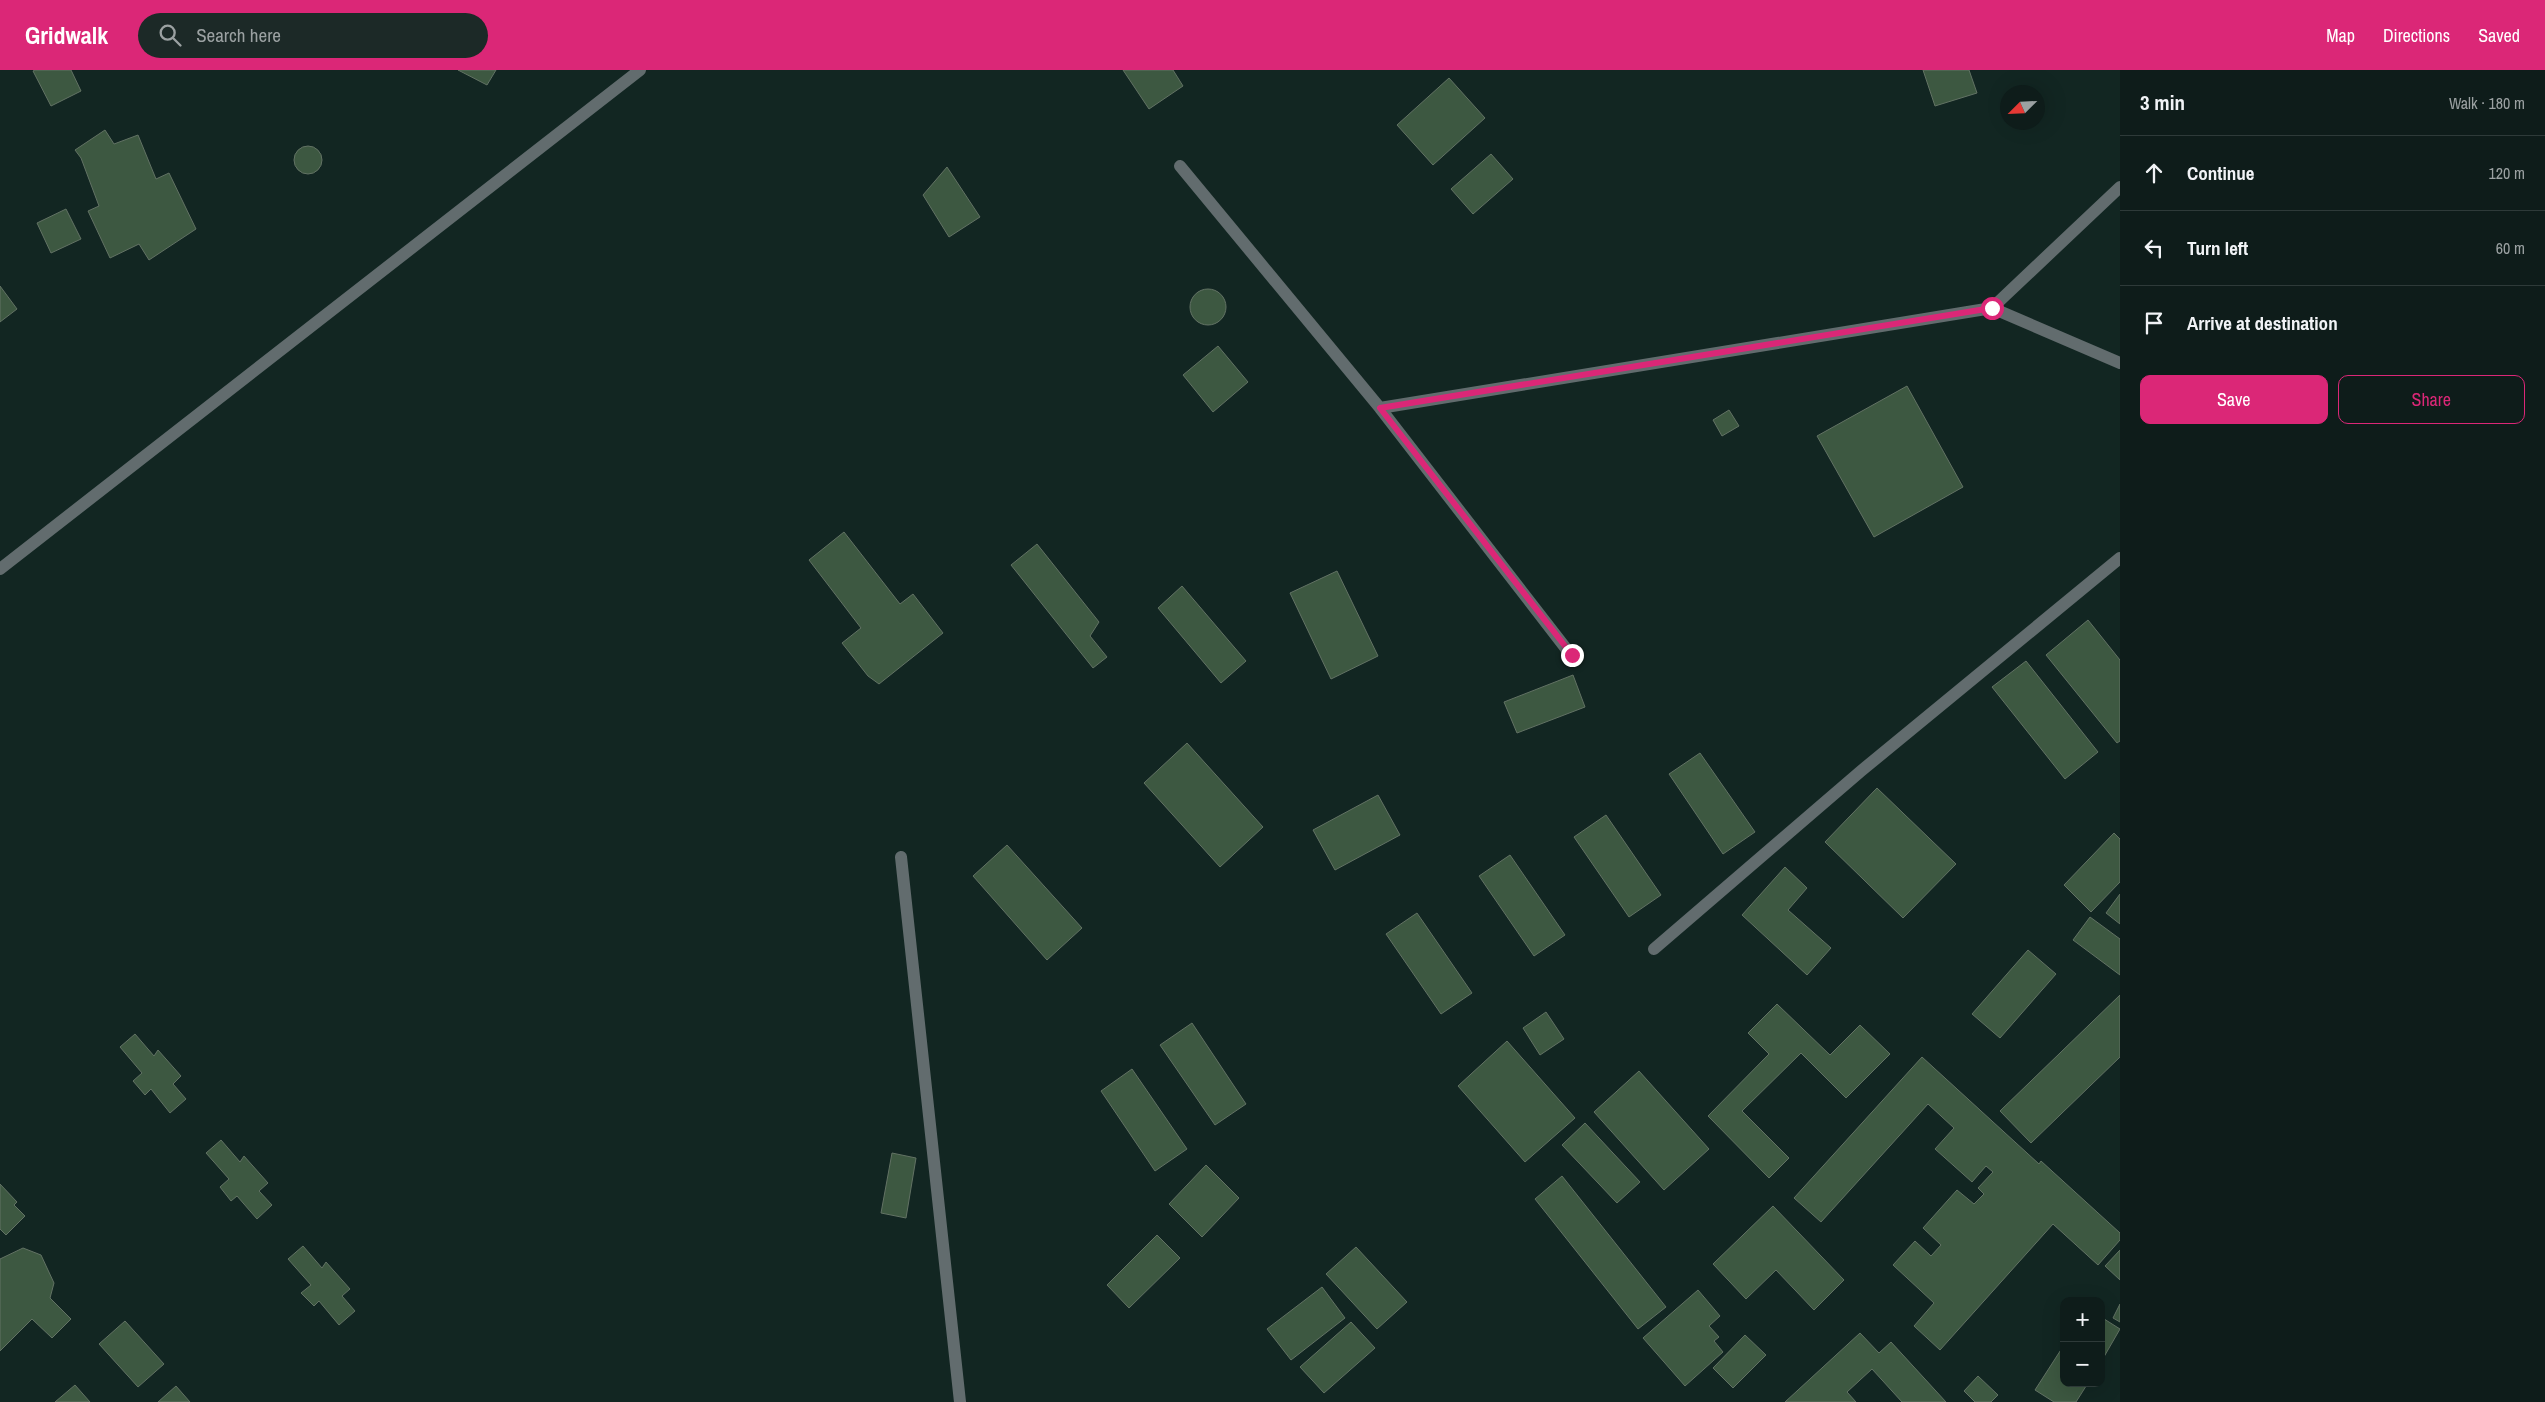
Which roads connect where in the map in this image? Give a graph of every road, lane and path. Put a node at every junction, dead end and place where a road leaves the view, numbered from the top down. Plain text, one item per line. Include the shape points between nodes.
1 (640, 70) edge
2 (1180, 166) dead end
3 (2120, 187) edge
4 (1992, 308) junction
5 (2120, 362) edge
6 (1380, 408) junction
7 (2120, 558) edge
8 (0, 569) edge
9 (1572, 655) dead end
10 (900, 856) dead end
11 (1654, 949) dead end
12 (960, 1402) edge

1 - 8 street
2 - 6 street
3 - 4 street
4 - 5 street
4 - 6 street
6 - 9 street
7 - 11 street via 1861,771
10 - 12 street

